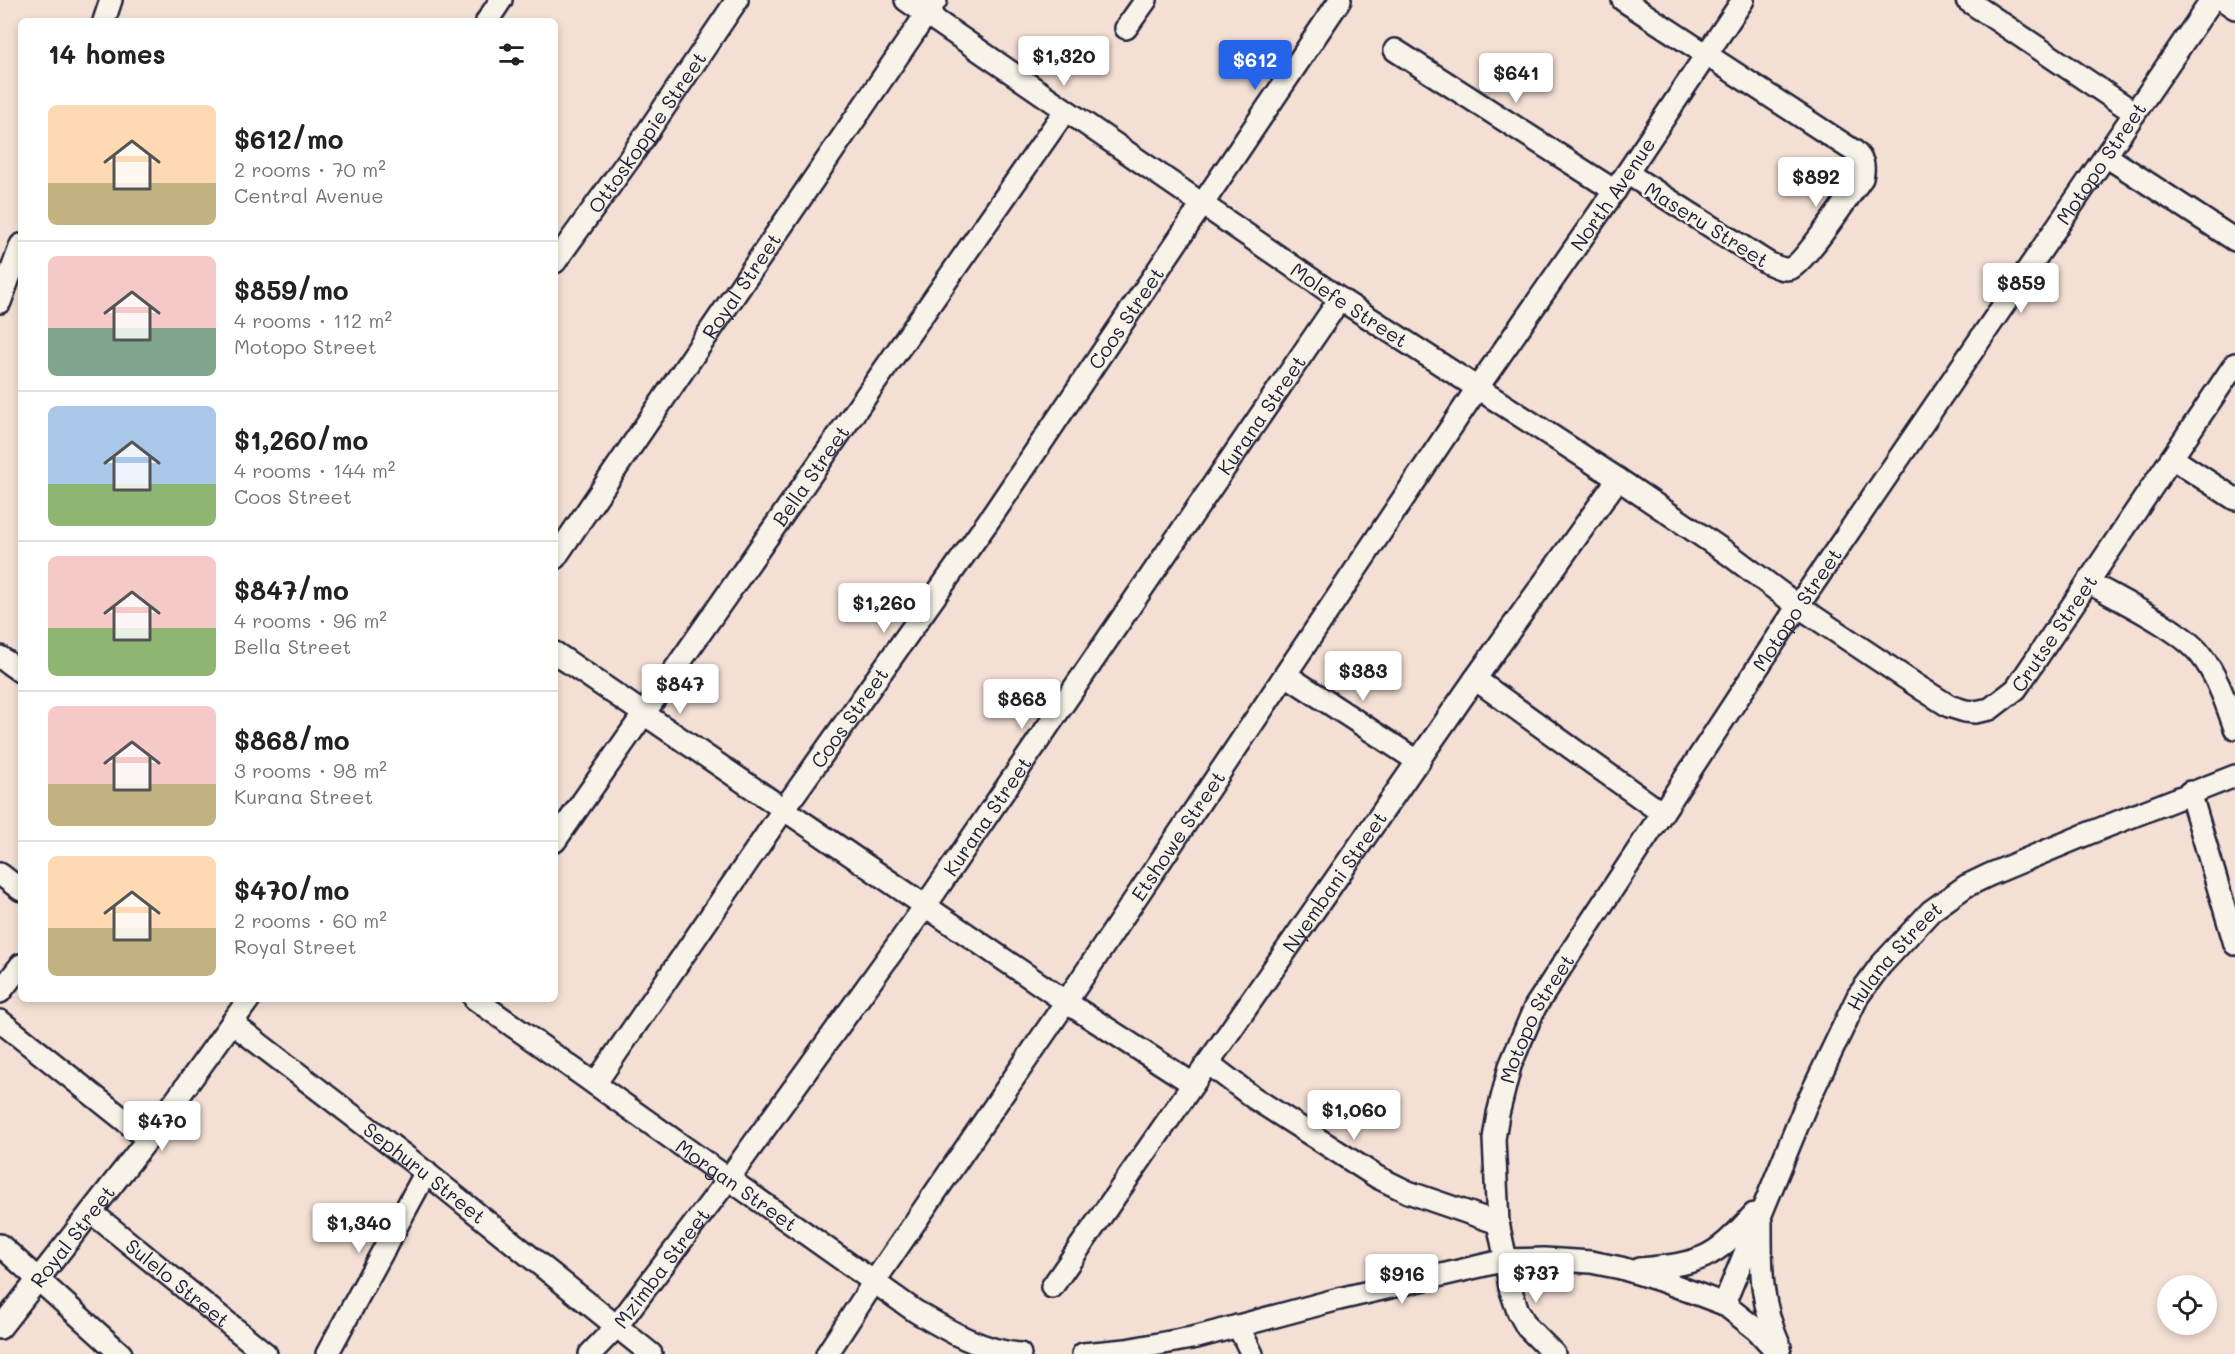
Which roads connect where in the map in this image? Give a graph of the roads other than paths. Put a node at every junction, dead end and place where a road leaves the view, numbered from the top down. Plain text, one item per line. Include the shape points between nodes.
1 (111, 0) edge
2 (737, 0) edge
3 (906, 0) edge
4 (1146, 0) edge
5 (1340, 0) edge
6 (1623, 0) edge
7 (1743, 0) edge
8 (2212, 0) edge
9 (2223, 0) edge
10 (1974, 2) edge
11 (931, 7) edge
12 (2235, 8) edge
13 (105, 18) edge
14 (1126, 28) dead end
15 (1395, 50) dead end
16 (1706, 56) junction
17 (1065, 111) junction
18 (2135, 113) junction
19 (2106, 156) junction
20 (1627, 173) junction
21 (1615, 191) junction
22 (1203, 203) junction
23 (2235, 240) edge
24 (18, 253) edge
25 (558, 258) edge
26 (1340, 299) junction
27 (0, 302) edge
28 (2235, 364) edge
29 (1478, 387) junction
30 (2172, 458) junction
31 (1618, 479) junction
32 (2235, 499) edge
33 (558, 554) edge
34 (2088, 582) junction
35 (1798, 606) junction
36 (558, 655) edge
37 (0, 657) edge
38 (18, 670) edge
39 (1286, 675) junction
40 (1475, 678) junction
41 (644, 714) junction
42 (2235, 728) edge
43 (1419, 762) junction
44 (2235, 776) edge
45 (2190, 792) junction
46 (784, 809) junction
47 (1662, 813) junction
48 (558, 837) edge
49 (0, 874) edge
50 (18, 888) edge
51 (926, 905) junction
52 (2235, 944) edge
53 (18, 969) edge
54 (0, 992) edge
55 (247, 1002) edge
56 (479, 1002) edge
57 (1066, 1002) junction
58 (0, 1021) edge
59 (232, 1023) junction
60 (1208, 1063) junction
61 (595, 1084) junction
62 (1193, 1084) junction
63 (148, 1139) junction
64 (426, 1172) junction
65 (729, 1179) junction
66 (1763, 1206) junction
67 (91, 1212) junction
68 (1497, 1223) junction
69 (0, 1245) edge
70 (1506, 1260) junction
71 (1629, 1270) junction
72 (39, 1278) junction
73 (874, 1281) junction
74 (1052, 1287) dead end
75 (1724, 1304) junction
76 (617, 1326) junction
77 (1238, 1326) junction
78 (0, 1328) edge
79 (121, 1354) edge
80 (266, 1354) edge
81 (327, 1354) edge
82 (590, 1354) edge
83 (651, 1354) edge
84 (827, 1354) edge
85 (1014, 1354) edge
86 (1096, 1354) edge
87 (1252, 1354) edge
88 (1554, 1354) edge
89 (1782, 1354) edge

1 - 13 street
2 - 25 street, Ottoskoppie Street
3 - 11 street, Molefe Street
4 - 14 street
5 - 22 street, Coos Street
6 - 16 street
7 - 16 street, North Avenue
8 - 18 street, Motopo Street
9 - 12 street
10 - 18 street
11 - 17 street, Molefe Street
11 - 33 street, Royal Street
15 - 21 street
16 - 20 street, North Avenue
16 - 20 street, Maseru Street via 1854,151 1861,157 1862,178 1796,264 1785,269 1768,263
17 - 22 street, Molefe Street
17 - 41 street, Bella Street
18 - 19 street, Motopo Street
19 - 23 street
19 - 35 street, Motopo Street
20 - 21 street, North Avenue
21 - 29 street, North Avenue
22 - 26 street, Molefe Street
22 - 46 street, Coos Street via 994,513
24 - 27 street
26 - 29 street, Molefe Street
26 - 51 street, Kurana Street
28 - 30 street, Crutse Street
29 - 31 street, Molefe Street
29 - 39 street, Etshowe Street
30 - 32 street
30 - 34 street, Crutse Street
31 - 35 street, Molefe Street
31 - 40 street, Nyembani Street
34 - 35 street, Crutse Street via 2016,689 1990,709 1975,712 1950,706
34 - 42 street via 2198,651 2222,692
35 - 47 street, Motopo Street
36 - 41 street
37 - 38 street
39 - 43 street
39 - 57 street, Etshowe Street
40 - 43 street, Nyembani Street
40 - 47 street
41 - 46 street
41 - 48 street, Bella Street
43 - 60 street, Nyembani Street
44 - 45 street, Hulana Street
45 - 52 street
45 - 66 street, Hulana Street via 1989,875 1931,911 1858,996
46 - 51 street
46 - 61 street, Coos Street
47 - 68 street, Motopo Street via 1538,1002 1516,1048 1494,1139
49 - 50 street
51 - 57 street
51 - 65 street, Kurana Street
53 - 54 street
55 - 59 street, Royal Street
56 - 61 street, Morgan Street
57 - 62 street
57 - 73 street, Etshowe Street
58 - 63 street
59 - 63 street, Royal Street
59 - 64 street, Sephuru Street
60 - 62 street, Nyembani Street
60 - 68 street via 1254,1098 1377,1177
61 - 65 street, Morgan Street
62 - 74 street, Nyembani Street
63 - 67 street, Royal Street
64 - 76 street, Sephuru Street
64 - 81 street
65 - 73 street, Morgan Street
65 - 76 street, Mzimba Street
66 - 71 street via 1728,1242 1703,1258 1688,1264
66 - 75 street, Hulana Street
66 - 89 street via 1763,1292
67 - 72 street, Royal Street
67 - 80 street, Sulelo Street
68 - 70 street, Motopo Street
69 - 72 street
70 - 71 street via 1591,1262
70 - 77 street
70 - 88 street, Motopo Street via 1509,1288 1518,1311 1527,1327
71 - 75 street
72 - 78 street, Royal Street
72 - 79 street
73 - 84 street, Etshowe Street
73 - 85 street, Morgan Street via 937,1324
75 - 89 street
76 - 82 street, Mzimba Street
76 - 83 street, Sephuru Street
77 - 86 street
77 - 87 street

